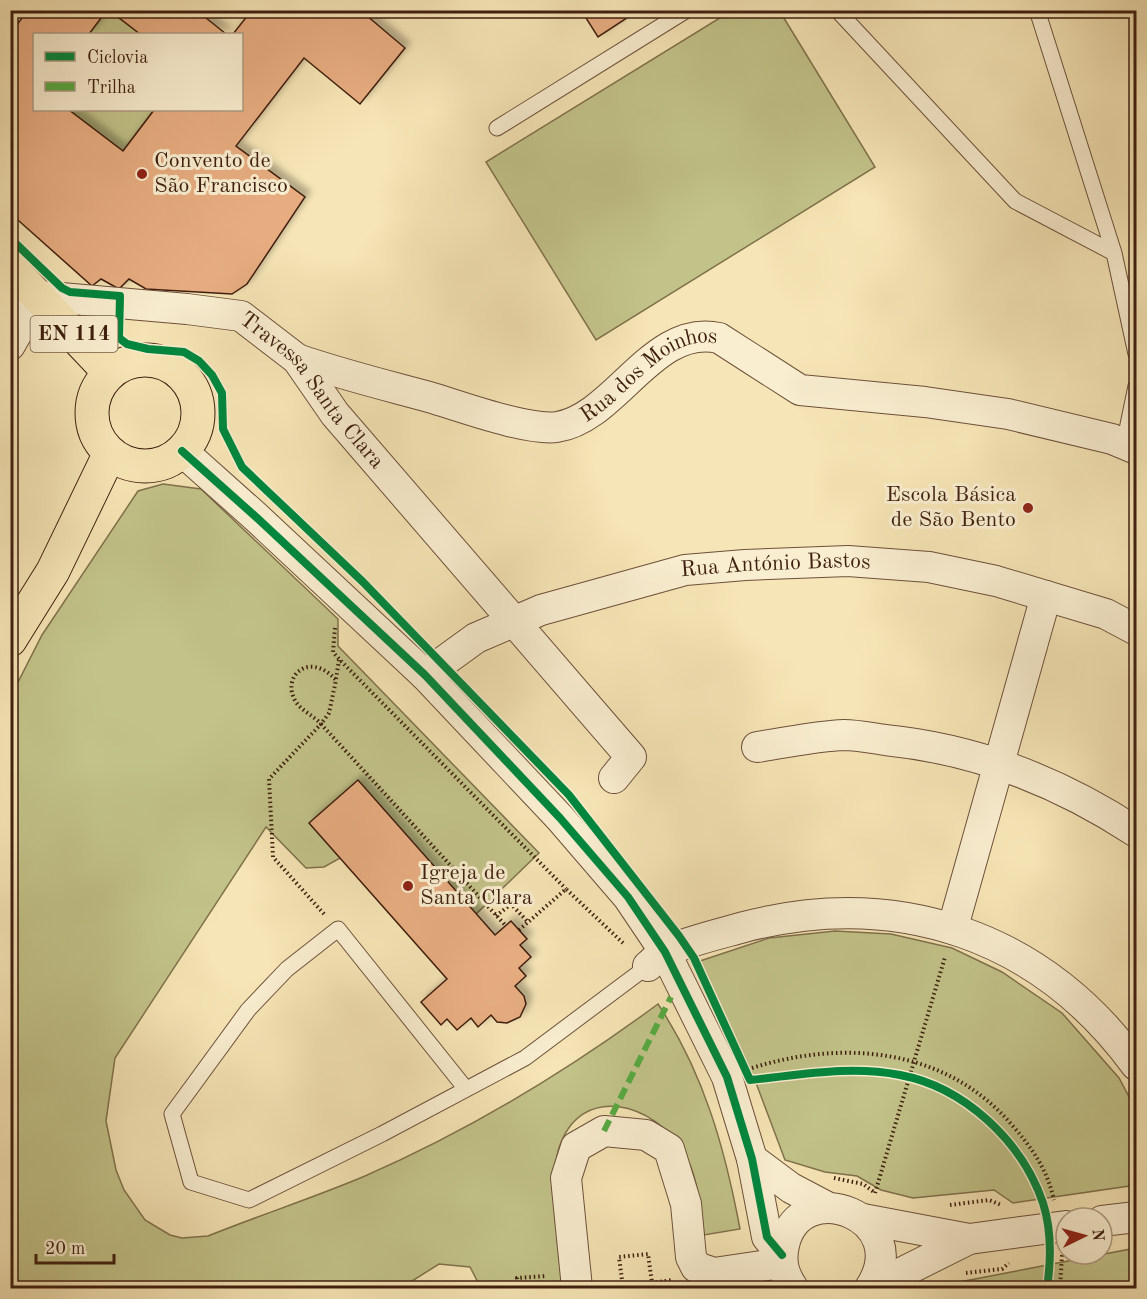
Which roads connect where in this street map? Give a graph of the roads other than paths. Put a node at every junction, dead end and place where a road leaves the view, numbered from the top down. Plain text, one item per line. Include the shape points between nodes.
1 (687, 10) edge
2 (837, 10) edge
3 (1037, 10) edge
4 (497, 128) dead end
5 (1114, 253) junction
6 (10, 267) edge
7 (38, 296) junction
8 (10, 345) edge
9 (1137, 354) edge
10 (297, 359) junction
11 (110, 372) junction
12 (1137, 386) edge
13 (1130, 446) edge
14 (182, 451) junction
15 (110, 453) junction
16 (1046, 596) junction
17 (515, 622) junction
18 (1137, 630) edge
19 (10, 640) edge
20 (425, 675) junction
21 (757, 747) dead end
22 (999, 764) junction
23 (614, 778) dead end
24 (1137, 832) edge
25 (953, 927) junction
26 (657, 959) junction
27 (1137, 1065) edge
28 (466, 1089) junction
29 (752, 1159) junction
30 (869, 1206) junction
31 (829, 1208) junction
32 (1137, 1217) edge
33 (1114, 1220) edge
34 (1054, 1227) edge
35 (969, 1239) junction
36 (786, 1275) edge
37 (577, 1288) edge
38 (871, 1288) edge

1 - 4 lane
2 - 5 lane via 1015,201
3 - 5 lane
5 - 9 lane
6 - 7 main road, EN 114
7 - 8 street
7 - 10 street, Travessa Santa Clara via 241,316
7 - 11 main road, EN 114
10 - 13 street, Rua dos Moinhos via 491,416 555,427 573,423 595,410 650,360 675,345 707,335 719,338 800,390 1008,414 1112,438
10 - 17 street, Travessa Santa Clara via 335,414
11 - 14 main road, EN 114 via 125,363 152,361 177,370 190,384 197,401 198,419
11 - 15 main road, EN 114 via 93,404 93,422
12 - 13 lane
14 - 15 main road via 154,465 123,461
14 - 20 street
15 - 19 main road via 53,571
16 - 17 street, Rua António Bastos via 929,567 848,561 745,565 685,570 542,610
16 - 18 street, Rua António Bastos via 1106,614
16 - 22 street
17 - 20 street, Rua António Bastos via 476,638
17 - 23 street, Travessa Santa Clara via 631,757
20 - 26 street via 561,818 628,897
21 - 22 street via 845,735 918,743
22 - 24 street via 1037,777
22 - 25 street
25 - 26 street via 887,914 816,913 780,918
25 - 27 street via 1004,949 1067,991 1100,1021
26 - 28 lane via 525,1058
26 - 29 street via 727,1077
28 - 28 lane via 249,1200 191,1182 172,1114 248,1010 287,969 338,929
29 - 31 street via 791,1188
29 - 36 street via 767,1237
30 - 31 street
30 - 35 street
30 - 38 street via 881,1252
31 - 36 street via 797,1221 785,1240
32 - 33 street
34 - 35 street
35 - 38 street
36 - 37 street via 714,1273 696,1267 690,1257 686,1204 669,1149 646,1135 604,1131 576,1147 566,1178

